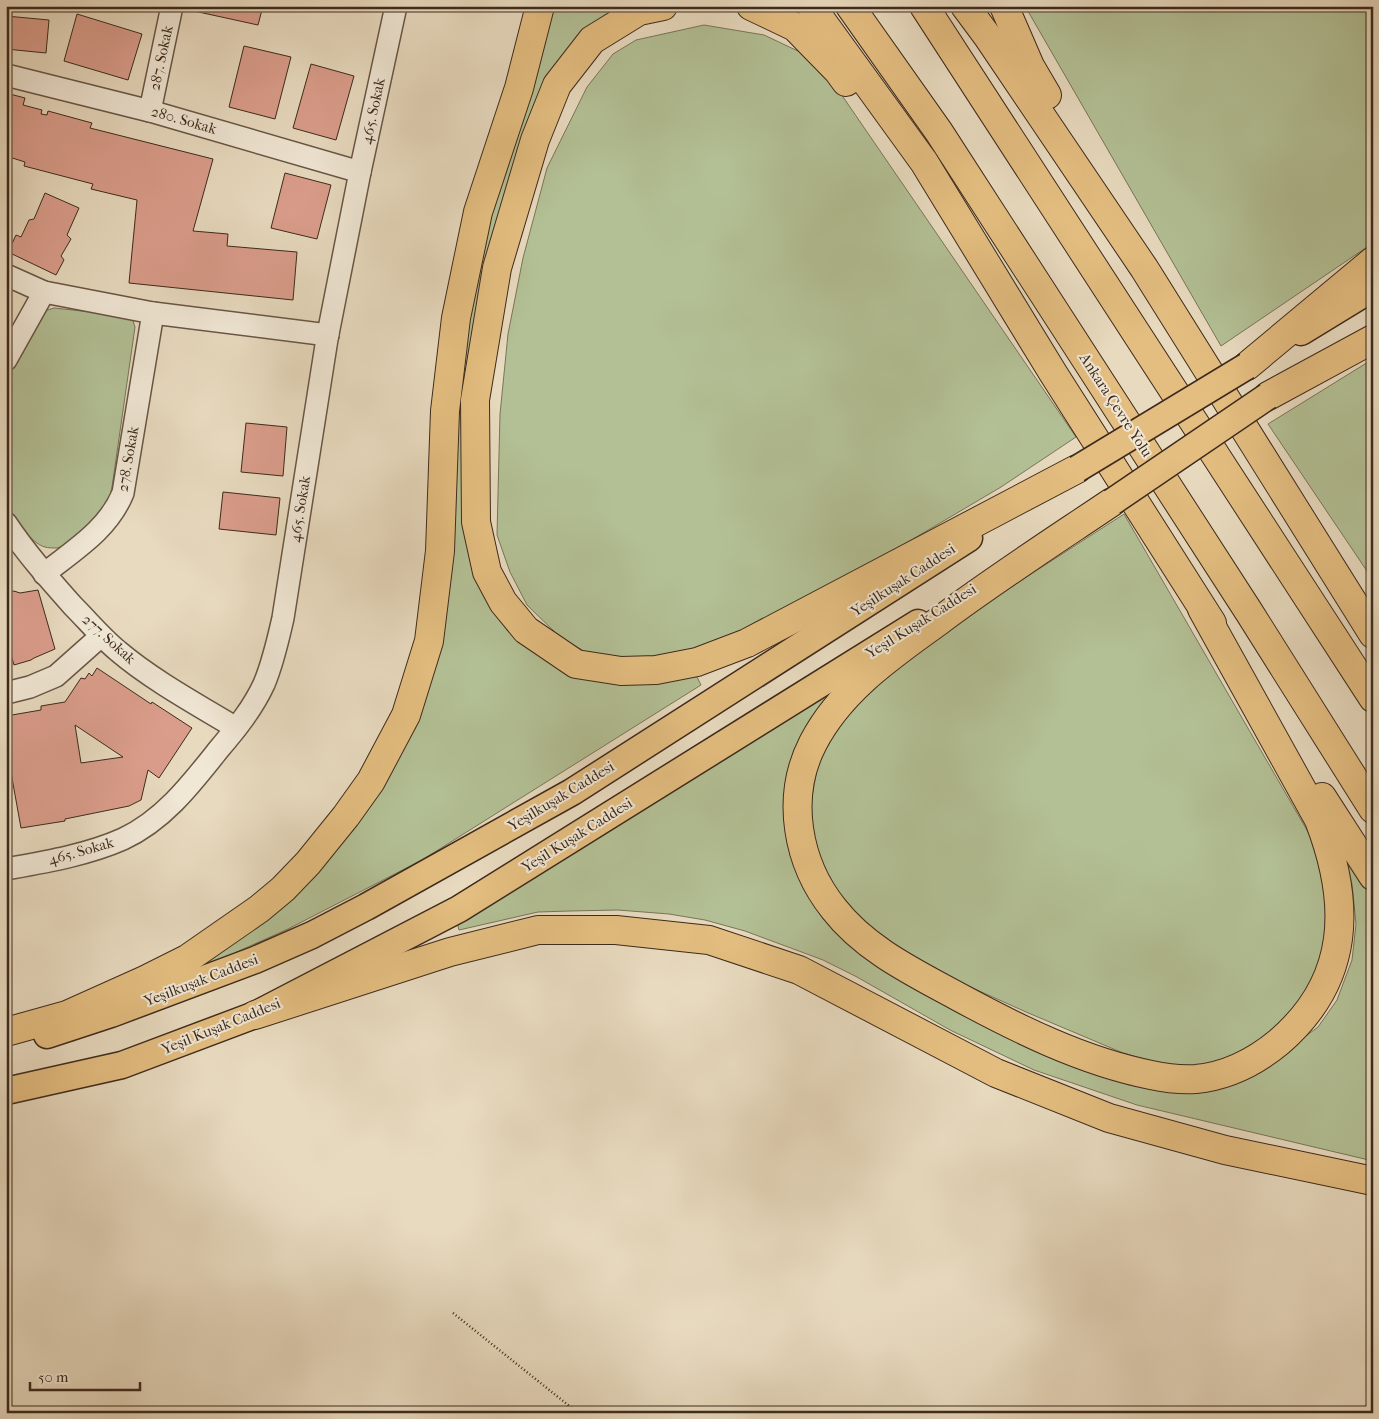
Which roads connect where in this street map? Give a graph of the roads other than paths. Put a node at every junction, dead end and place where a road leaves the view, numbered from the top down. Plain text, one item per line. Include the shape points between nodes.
1 (172, 6) edge
2 (396, 6) edge
3 (540, 6) edge
4 (663, 6) edge
5 (751, 6) edge
6 (811, 6) edge
7 (850, 6) edge
8 (924, 6) edge
9 (965, 6) edge
10 (1004, 6) edge
11 (6, 75) edge
12 (150, 111) junction
13 (360, 172) junction
14 (1373, 261) edge
15 (1144, 268) junction
16 (6, 275) edge
17 (1373, 288) edge
18 (44, 292) junction
19 (153, 313) junction
20 (1373, 332) edge
21 (328, 335) junction
22 (1373, 339) edge
23 (6, 360) edge
24 (1247, 366) junction
25 (1053, 373) junction
26 (1268, 396) junction
27 (1267, 463) junction
28 (1077, 469) junction
29 (1112, 502) junction
30 (6, 523) edge
31 (44, 574) junction
32 (1202, 609) junction
33 (1373, 616) edge
34 (1373, 634) edge
35 (101, 636) junction
36 (6, 693) edge
37 (1373, 698) edge
38 (236, 728) junction
39 (1373, 809) edge
40 (6, 869) edge
41 (1373, 876) edge
42 (255, 1015) junction
43 (6, 1032) edge
44 (6, 1045) edge
45 (6, 1091) edge
46 (1373, 1180) edge

1 - 12 street, 287. Sokak
2 - 13 street, 465. Sokak
3 - 43 highway via 519,88 478,212 456,318 445,411 440,551 428,641 406,715 371,781 346,816 308,863 259,909 188,959 154,976 67,1015
4 - 28 highway via 638,11 592,40 557,84 535,140 497,268 476,400 476,522 487,572 503,602 526,630 576,664 621,671 656,670 697,662 748,643
5 - 25 highway via 795,27 838,71
6 - 25 highway via 924,162
7 - 39 highway, Ankara Çevre Yolu via 939,132 1250,612
8 - 37 highway
9 - 15 highway
10 - 15 highway via 1030,66
11 - 12 street, 280. Sokak
12 - 13 street, 280. Sokak
13 - 21 street, 465. Sokak
14 - 24 highway
15 - 27 highway
16 - 18 street
17 - 24 main road, Yeşilkuşak Caddesi
18 - 19 street
18 - 23 street
19 - 21 street
19 - 31 street, 278. Sokak via 123,493 118,505 101,528
20 - 26 main road, Yeşil Kuşak Caddesi
21 - 38 street, 465. Sokak via 275,654 253,704
22 - 26 highway
24 - 28 main road, Yeşilkuşak Caddesi, bridge
25 - 32 highway
26 - 29 main road, Yeşil Kuşak Caddesi, bridge
27 - 33 highway
27 - 34 highway
28 - 44 main road, Yeşilkuşak Caddesi via 572,792 366,907 312,935 210,978 111,1014
29 - 32 highway via 895,653 856,685 829,718 805,761 799,785 798,823 809,868 835,911 862,938 927,980 1034,1035 1120,1068 1160,1077 1194,1079 1233,1070 1276,1044 1307,1012 1330,972 1340,927 1336,875 1319,820
29 - 42 main road, Yeşil Kuşak Caddesi via 459,910
30 - 31 street, 277. Sokak
31 - 35 street, 277. Sokak
32 - 41 highway
35 - 36 street via 56,676
35 - 38 street, 277. Sokak via 147,672
38 - 40 street, 465. Sokak via 198,775 163,813 146,826 123,839 68,857
42 - 45 main road, Yeşil Kuşak Caddesi via 122,1066
42 - 46 highway via 450,952 538,930 616,930 709,940 799,970 996,1073 1109,1118 1225,1150

